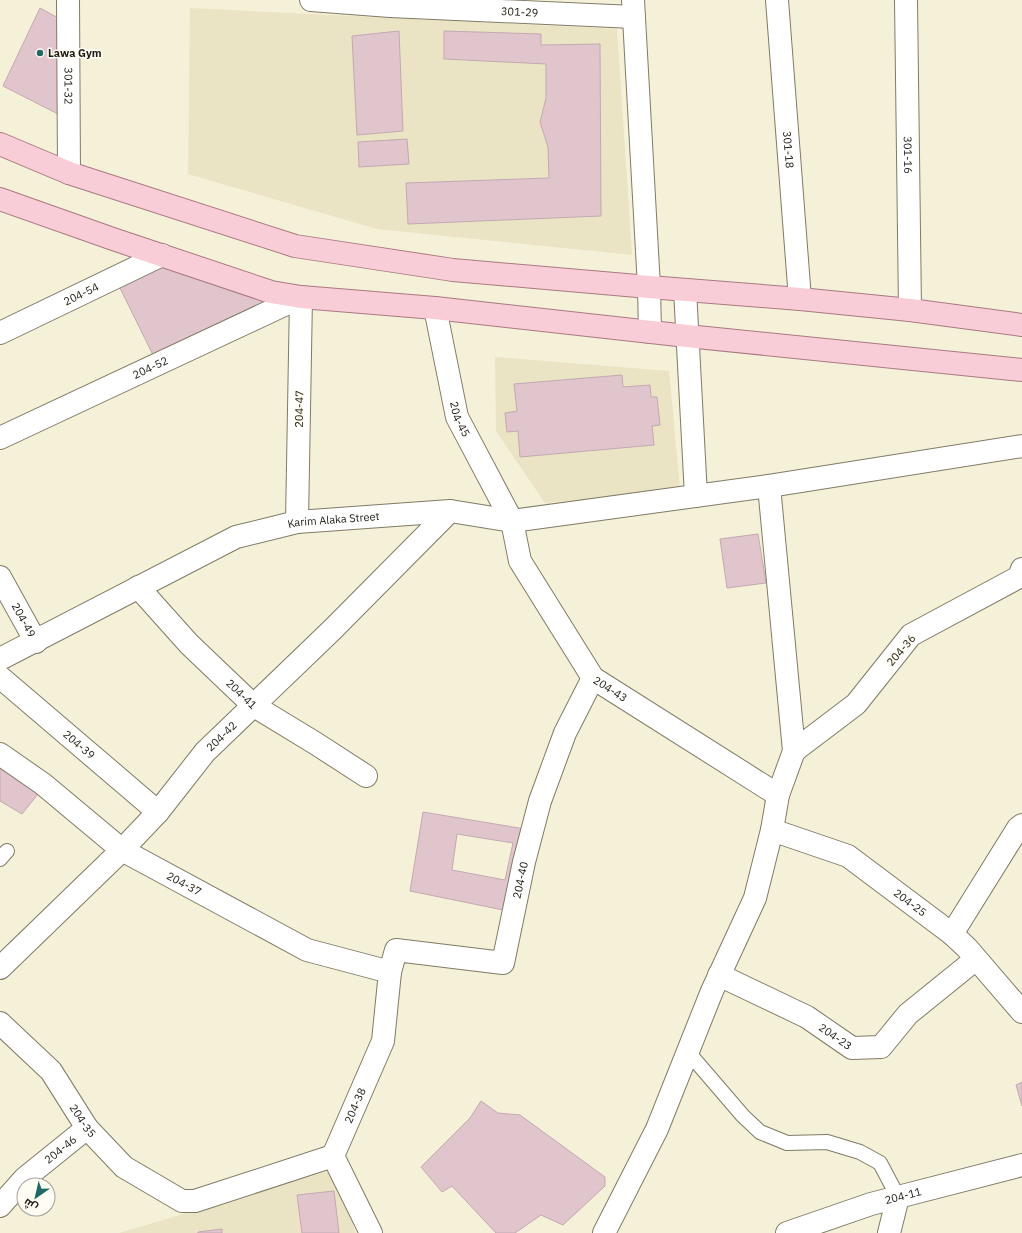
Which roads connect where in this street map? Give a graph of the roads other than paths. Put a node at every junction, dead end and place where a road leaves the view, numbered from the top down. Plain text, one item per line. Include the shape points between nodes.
1 (68, 0) edge
2 (311, 0) edge
3 (777, 0) edge
4 (906, 0) edge
5 (390, 3) edge
6 (489, 5) edge
7 (633, 9) edge
8 (0, 144) edge
9 (69, 173) junction
10 (0, 199) edge
11 (162, 255) junction
12 (649, 287) junction
13 (685, 290) junction
14 (301, 297) junction
15 (800, 299) junction
16 (435, 308) junction
17 (910, 310) junction
18 (1022, 325) edge
19 (650, 332) junction
20 (0, 333) edge
21 (687, 336) junction
22 (1022, 370) edge
23 (0, 438) edge
24 (1022, 446) edge
25 (769, 486) junction
26 (696, 496) junction
27 (450, 511) junction
28 (512, 521) junction
29 (297, 522) junction
30 (0, 578) edge
31 (1021, 578) edge
32 (138, 587) junction
33 (36, 642) junction
34 (0, 659) edge
35 (0, 677) edge
36 (593, 678) junction
37 (254, 706) junction
38 (794, 751) junction
39 (0, 754) edge
40 (366, 776) dead end
41 (778, 795) junction
42 (158, 812) junction
43 (1022, 825) edge
44 (772, 830) junction
45 (122, 850) junction
46 (952, 934) junction
47 (976, 959) junction
48 (0, 968) edge
49 (390, 972) junction
50 (719, 975) junction
51 (1022, 1012) edge
52 (0, 1023) edge
53 (688, 1052) junction
54 (87, 1128) junction
55 (334, 1156) junction
56 (1022, 1164) edge
57 (898, 1198) junction
58 (0, 1206) edge
59 (371, 1233) edge
60 (604, 1233) edge
61 (787, 1233) edge
62 (889, 1233) edge

1 - 9 street, 301-32
2 - 5 street, 301-29
3 - 15 street, 301-18
4 - 17 street, 301-16
5 - 6 street, 301-29
6 - 7 street, 301-29
7 - 12 street
8 - 9 main road
9 - 12 main road via 295,246 453,270
10 - 11 main road
11 - 14 main road via 271,292
11 - 20 street, 204-54
12 - 13 main road
12 - 19 street
13 - 15 main road
13 - 21 street
14 - 16 main road
14 - 23 street, 204-52
14 - 29 street, 204-47
15 - 17 main road
16 - 19 main road
16 - 28 street, 204-45 via 457,417
17 - 18 main road
19 - 21 main road
21 - 22 main road
21 - 26 street
24 - 25 street, Karim Alaka Street
25 - 26 street, Karim Alaka Street
25 - 38 street
26 - 28 street, Karim Alaka Street
27 - 28 street, Karim Alaka Street
27 - 29 street, Karim Alaka Street
27 - 37 street, 204-42
28 - 36 street, 204-43 via 520,561
29 - 32 street, Karim Alaka Street via 236,537
30 - 33 street, 204-49
31 - 38 street, 204-36 via 911,635 856,704
32 - 33 street, Karim Alaka Street
32 - 37 street, 204-41 via 189,644
33 - 34 street, Karim Alaka Street
35 - 42 street, 204-39
36 - 41 street, 204-43
36 - 49 street, 204-40 via 566,733 540,801 524,862 503,963 396,950
37 - 40 street, 204-41
37 - 42 street, 204-42 via 205,752
38 - 41 street
39 - 45 street, 204-37 via 43,784
41 - 44 street
42 - 45 street, 204-42
43 - 46 street
44 - 46 street, 204-25 via 848,856
44 - 50 street via 755,898
45 - 48 street, 204-42
45 - 49 street, 204-37 via 307,950
46 - 47 street, 204-25
47 - 50 street, 204-23 via 908,1014 881,1047 852,1048 807,1017
47 - 51 street, 204-25
49 - 55 street, 204-38 via 383,1041
50 - 53 street
52 - 54 street, 204-35 via 51,1071
53 - 57 lane via 760,1132 787,1143 827,1142 860,1152 880,1163
53 - 60 street via 657,1129
54 - 55 street, 204-35 via 124,1168 182,1201 195,1201
54 - 58 street, 204-46 via 25,1178
55 - 59 street
56 - 57 street, 204-11
57 - 61 street, 204-11 via 872,1204
57 - 62 street

